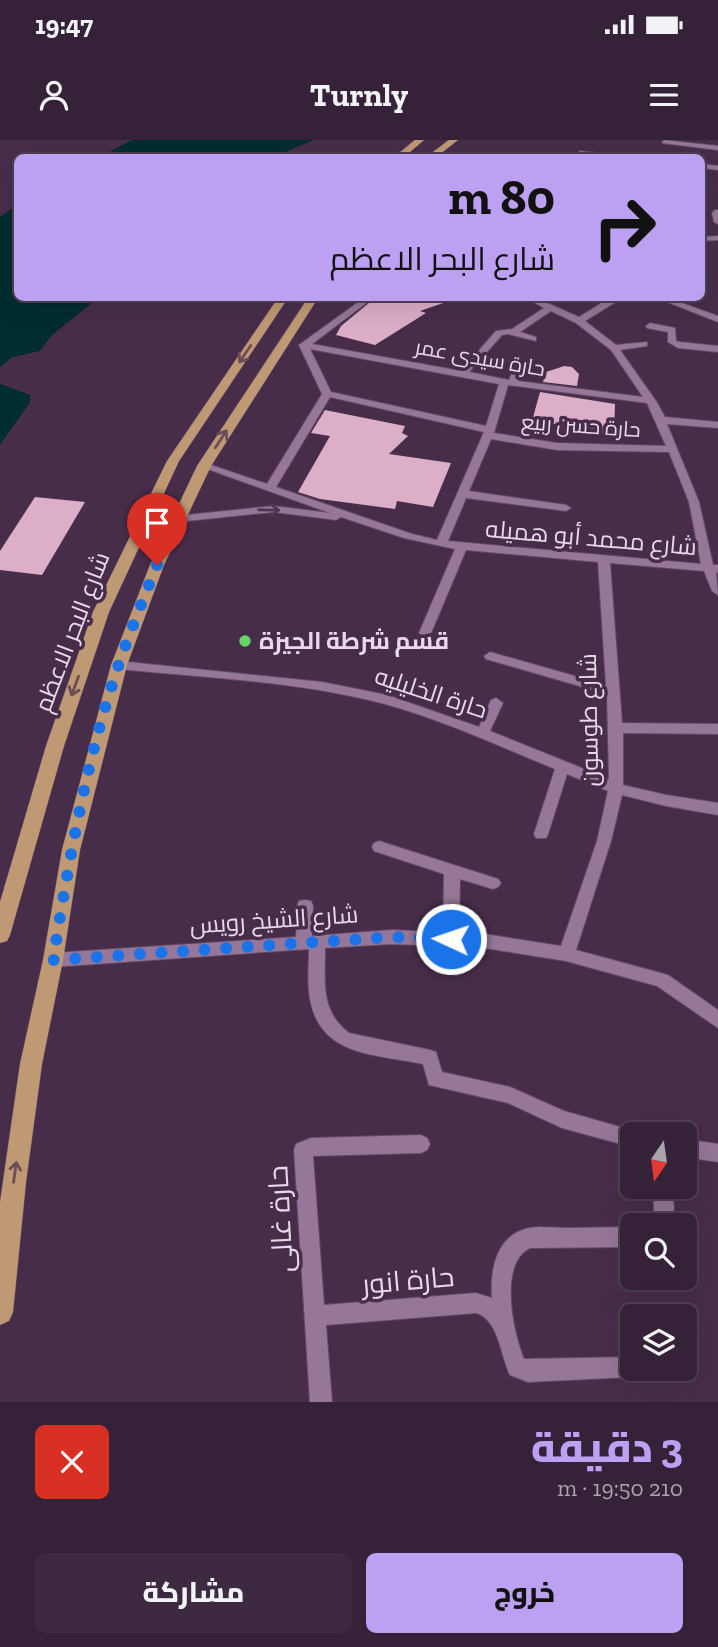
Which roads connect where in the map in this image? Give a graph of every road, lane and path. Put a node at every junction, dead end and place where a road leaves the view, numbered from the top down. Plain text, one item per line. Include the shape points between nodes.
1 (420, 140) edge
2 (454, 140) edge
3 (664, 142) dead end
4 (695, 143) edge
5 (718, 148) edge
6 (402, 154) edge
7 (435, 154) edge
8 (718, 212) edge
9 (718, 222) edge
10 (281, 301) edge
11 (311, 301) edge
12 (365, 301) edge
13 (537, 301) edge
14 (611, 301) dead end
15 (669, 301) edge
16 (551, 307) junction
17 (718, 319) edge
18 (579, 321) junction
19 (650, 326) dead end
20 (514, 332) junction
21 (533, 340) dead end
22 (643, 344) dead end
23 (304, 345) junction
24 (614, 348) junction
25 (718, 349) edge
26 (520, 365) dead end
27 (463, 374) junction
28 (508, 382) junction
29 (327, 394) junction
30 (650, 401) junction
31 (661, 420) junction
32 (718, 425) edge
33 (489, 432) junction
34 (672, 449) junction
35 (204, 466) junction
36 (270, 488) junction
37 (464, 494) junction
38 (566, 508) dead end
39 (177, 519) junction
40 (369, 522) junction
41 (441, 544) junction
42 (461, 548) junction
43 (604, 561) junction
44 (713, 568) edge
45 (718, 591) edge
46 (425, 633) dead end
47 (490, 656) dead end
48 (118, 666) junction
49 (614, 691) junction
50 (496, 703) dead end
51 (616, 728) junction
52 (718, 729) edge
53 (483, 733) junction
54 (563, 765) junction
55 (616, 788) junction
56 (718, 809) edge
57 (541, 834) dead end
58 (379, 847) dead end
59 (452, 870) junction
60 (493, 883) dead end
61 (305, 906) dead end
62 (0, 935) edge
63 (451, 939) junction
64 (310, 941) junction
65 (566, 954) junction
66 (53, 960) junction
67 (718, 1020) edge
68 (620, 1135) edge
69 (421, 1144) dead end
70 (697, 1150) edge
71 (718, 1153) edge
72 (620, 1237) edge
73 (0, 1312) edge
74 (314, 1316) junction
75 (503, 1316) junction
76 (620, 1367) edge
77 (321, 1402) edge

1 - 6 main road
2 - 7 main road
3 - 4 street
4 - 5 street
8 - 9 street
10 -> 62 main road, شارع البحر الاعظم via 173,461 101,612 51,759
35 -> 11 main road
12 - 23 street
13 - 16 street
14 - 18 street
15 - 17 street
16 - 18 street
16 - 20 street
18 - 24 street
19 - 25 street via 672,330 672,342 678,345
20 - 21 street
20 - 27 street via 499,333
22 - 24 street
23 - 27 street, حارة سيدى عمر
23 - 29 street
24 - 30 street
26 - 28 street
27 - 28 street, حارة سيدى عمر
28 - 30 street, حارة سيدى عمر
28 - 33 street
29 - 33 street, حارة حسن ربيع
29 - 36 street
30 - 31 street
31 - 32 street
31 - 34 street
33 - 34 street, حارة حسن ربيع via 571,449
33 - 37 street
34 - 44 street via 694,502
35 - 36 street, شارع محمد أبو هميله
35 - 39 main road
36 - 40 street, شارع محمد أبو هميله
37 - 38 street
37 - 41 street
39 -> 40 street, شارع محمد أبو هميله via 274,509
39 - 48 main road
40 - 41 street, شارع محمد أبو هميله
41 - 42 street, شارع محمد أبو هميله
42 - 43 street, شارع محمد أبو هميله
42 - 46 street, شارع محمد أبو هميله
43 - 44 street, شارع محمد أبو هميله
43 - 49 street, شارع طوسون
44 - 45 street
47 - 49 street
48 - 53 street, حارة الخليليه via 354,693
48 - 66 main road via 71,850
49 - 51 street, شارع طوسون
50 - 53 street
51 - 52 street
51 - 55 street, شارع طوسون
53 - 54 street, حارة الخليليه
54 - 55 street, حارة الخليليه
54 - 57 street
55 - 56 street, حارة الخليليه
55 - 65 street, شارع طوسون via 604,841
58 - 59 street
59 - 60 street
59 - 63 street
61 - 64 street
63 - 64 street, شارع الشيخ رويس
63 - 65 street, شارع الشيخ رويس
64 - 66 street, شارع الشيخ رويس
64 - 68 street via 319,1012 333,1033 345,1040 430,1058 435,1079 510,1096 562,1119
65 - 67 street, شارع الشيخ رويس via 662,980
73 -> 66 main road via 30,1064
69 - 74 street, حارة غالى via 303,1150
70 - 71 street
72 - 75 street via 517,1242 508,1250 501,1280
74 - 75 street, حارة انور via 476,1303 491,1306
74 - 77 street, حارة غالى
75 - 76 street via 517,1368

